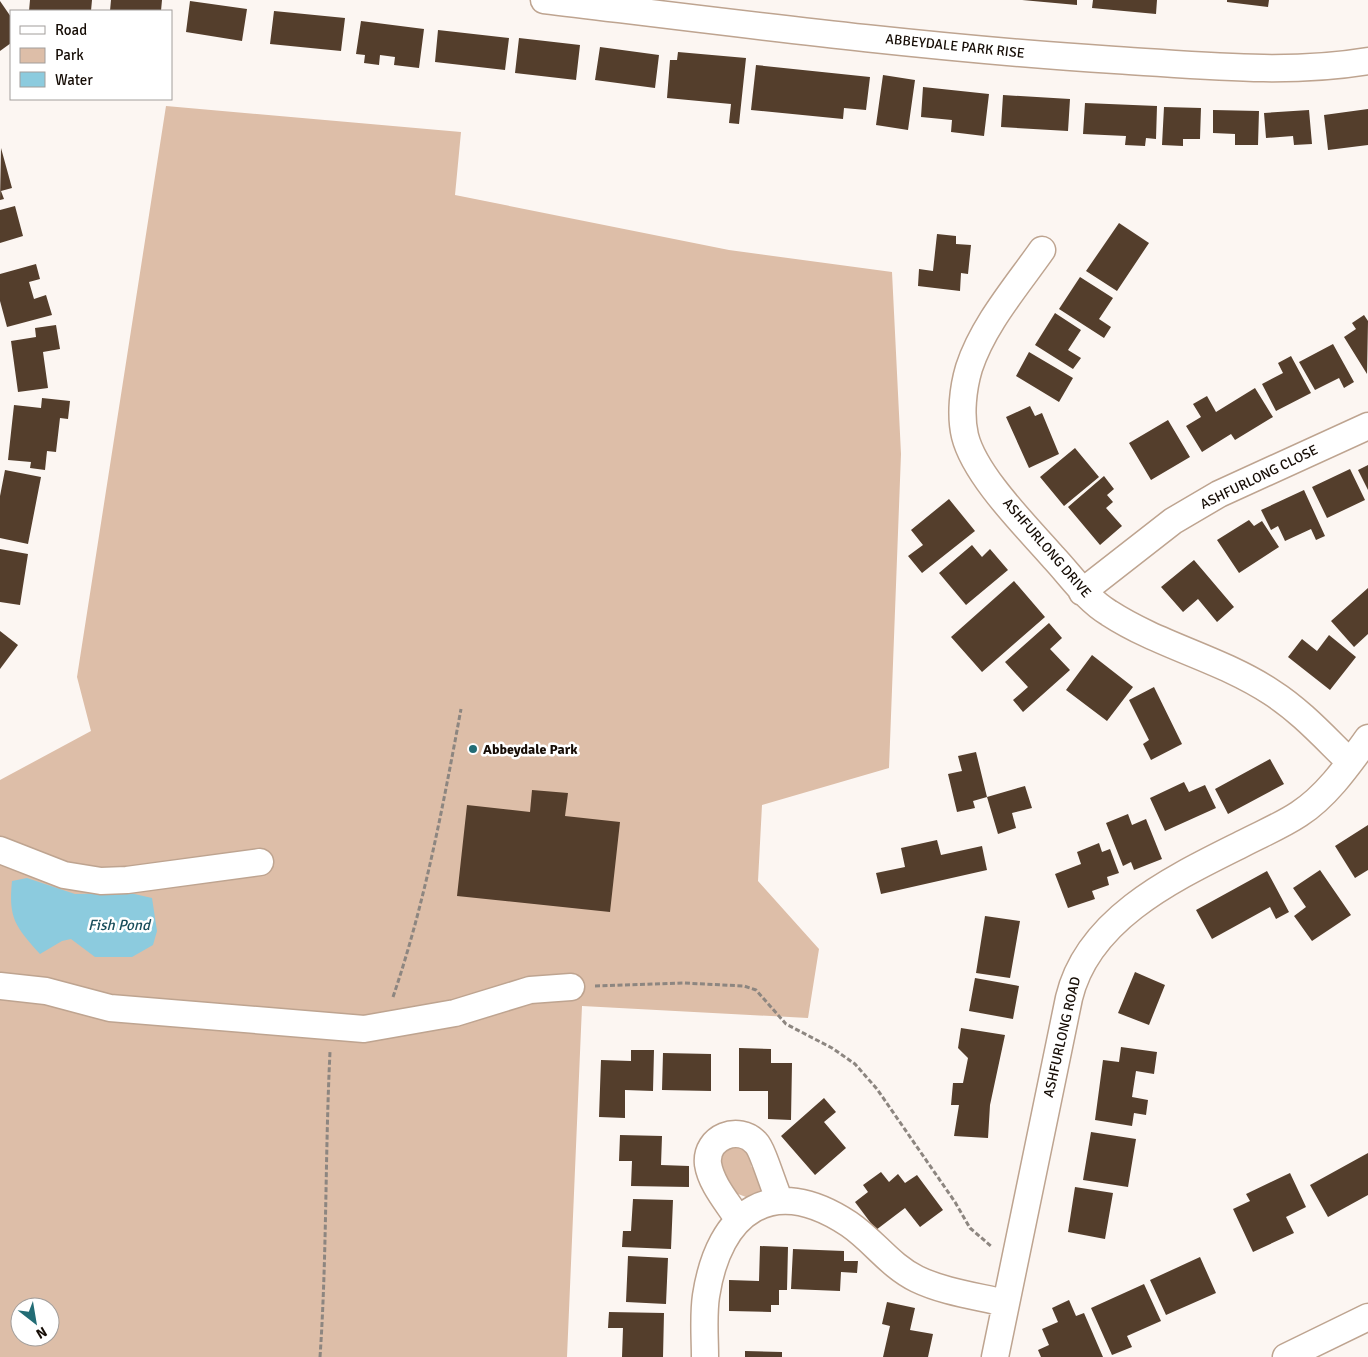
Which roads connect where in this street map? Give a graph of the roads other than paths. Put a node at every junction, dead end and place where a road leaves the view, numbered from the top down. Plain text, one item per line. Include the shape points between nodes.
1 (544, 0) edge
2 (1368, 61) edge
3 (1042, 250) dead end
4 (1368, 426) edge
5 (1082, 592) junction
6 (1368, 738) edge
7 (1350, 762) junction
8 (0, 850) edge
9 (260, 862) dead end
10 (0, 986) edge
11 (571, 987) road end
12 (780, 1200) junction
13 (738, 1219) junction
14 (1005, 1303) junction
15 (1368, 1317) edge
16 (705, 1357) edge
17 (995, 1357) edge
18 (1286, 1357) edge

1 - 2 street, ABBEYDALE PARK RISE via 1021,54 1244,67 1296,68
3 - 5 street, ASHFURLONG DRIVE via 980,341 969,370 963,422 972,454 984,473
4 - 5 street, ASHFURLONG CLOSE via 1220,494 1173,521
5 - 7 street, ASHFURLONG DRIVE via 1108,612 1154,638 1250,679 1272,692
6 - 7 street, ASHFURLONG ROAD
7 - 14 street, ASHFURLONG ROAD via 1318,799 1301,813 1177,879 1132,908 1093,945 1073,980
8 - 9 street via 64,875 101,881
10 - 11 street via 46,991 110,1008 364,1029 455,1013 530,990
12 - 13 street
12 - 13 street via 758,1144 750,1137 728,1134 716,1141 708,1164
12 - 14 street via 812,1205 831,1214 851,1226 888,1261 916,1279 943,1289
13 - 16 street via 724,1238 710,1274 706,1298
14 - 17 street, ASHFURLONG ROAD
15 - 18 street

